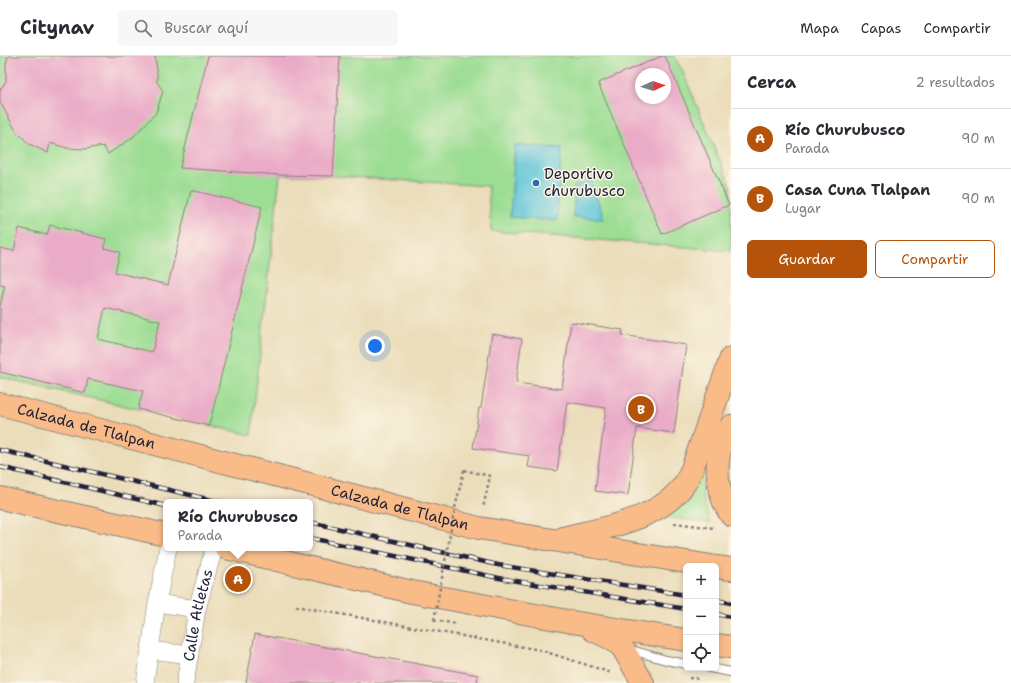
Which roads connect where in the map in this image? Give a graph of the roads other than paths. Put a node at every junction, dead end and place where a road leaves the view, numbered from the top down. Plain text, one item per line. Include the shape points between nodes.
1 (731, 358) edge
2 (0, 404) edge
3 (731, 426) edge
4 (0, 498) edge
5 (725, 522) edge
6 (163, 534) edge
7 (554, 540) junction
8 (167, 551) edge
9 (213, 551) edge
10 (239, 551) edge
11 (693, 563) edge
12 (719, 567) edge
13 (731, 569) edge
14 (157, 604) junction
15 (197, 609) junction
16 (578, 623) junction
17 (683, 640) edge
18 (719, 645) edge
19 (622, 647) junction
20 (731, 647) edge
21 (150, 650) junction
22 (190, 655) junction
23 (683, 663) edge
24 (719, 670) edge
25 (731, 672) edge
26 (145, 683) edge
27 (185, 683) edge
28 (643, 683) edge

1 - 7 highway via 694,463 685,483 676,494 642,516
2 - 7 highway, Calzada de Tlalpan via 479,528
3 - 5 highway via 720,447 717,470 724,501
4 - 6 highway
7 - 11 highway, Calzada de Tlalpan
8 - 14 street
9 - 15 street, Calle Atletas
10 - 16 highway via 412,592
12 - 13 highway
14 - 15 street
14 - 21 street
15 - 22 street, Calle Atletas
16 - 17 highway
16 - 19 highway via 612,639
18 - 20 highway
19 - 23 lane
19 - 28 highway
21 - 22 street
21 - 26 street
22 - 27 street, Calle Atletas
24 - 25 lane

